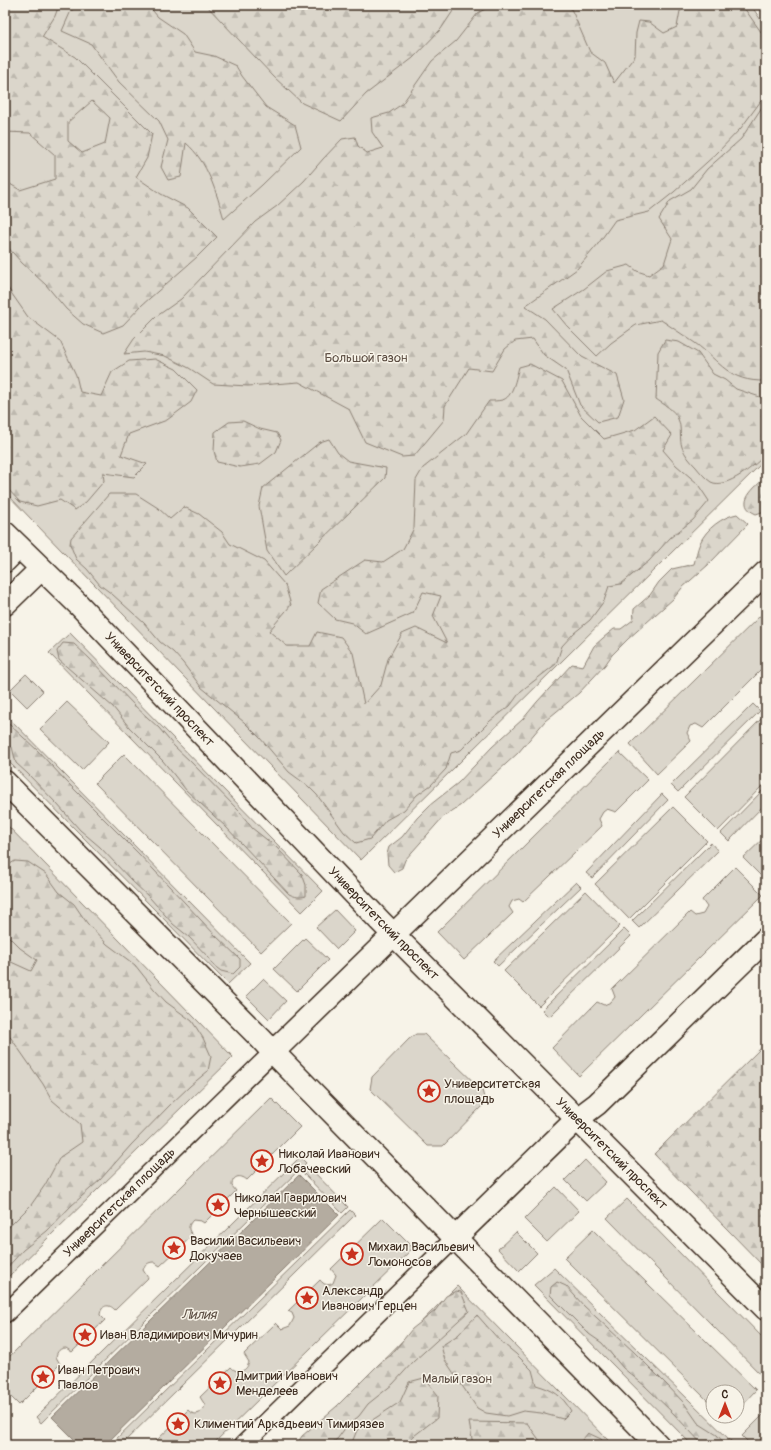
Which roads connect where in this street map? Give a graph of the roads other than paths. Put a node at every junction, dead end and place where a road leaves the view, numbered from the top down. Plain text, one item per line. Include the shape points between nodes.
1 (10, 547) edge
2 (41, 569) junction
3 (766, 572) edge
4 (5, 604) edge
5 (5, 782) edge
6 (394, 935) junction
7 (766, 939) edge
8 (273, 1052) junction
9 (577, 1119) junction
10 (455, 1238) junction
11 (766, 1309) edge
12 (5, 1314) edge
13 (243, 1445) edge
14 (658, 1445) edge

1 - 2 main road, Университетский проспект
2 - 4 main road
2 - 6 main road, Университетский проспект
3 - 6 main road, Университетская площадь
5 - 8 main road
6 - 8 main road, Университетская площадь
6 - 9 main road, Университетский проспект
7 - 9 main road via 597,1104
8 - 10 main road
8 - 12 street, Университетская площадь
9 - 10 main road
9 - 11 main road, Университетский проспект
10 - 13 street
10 - 14 main road

